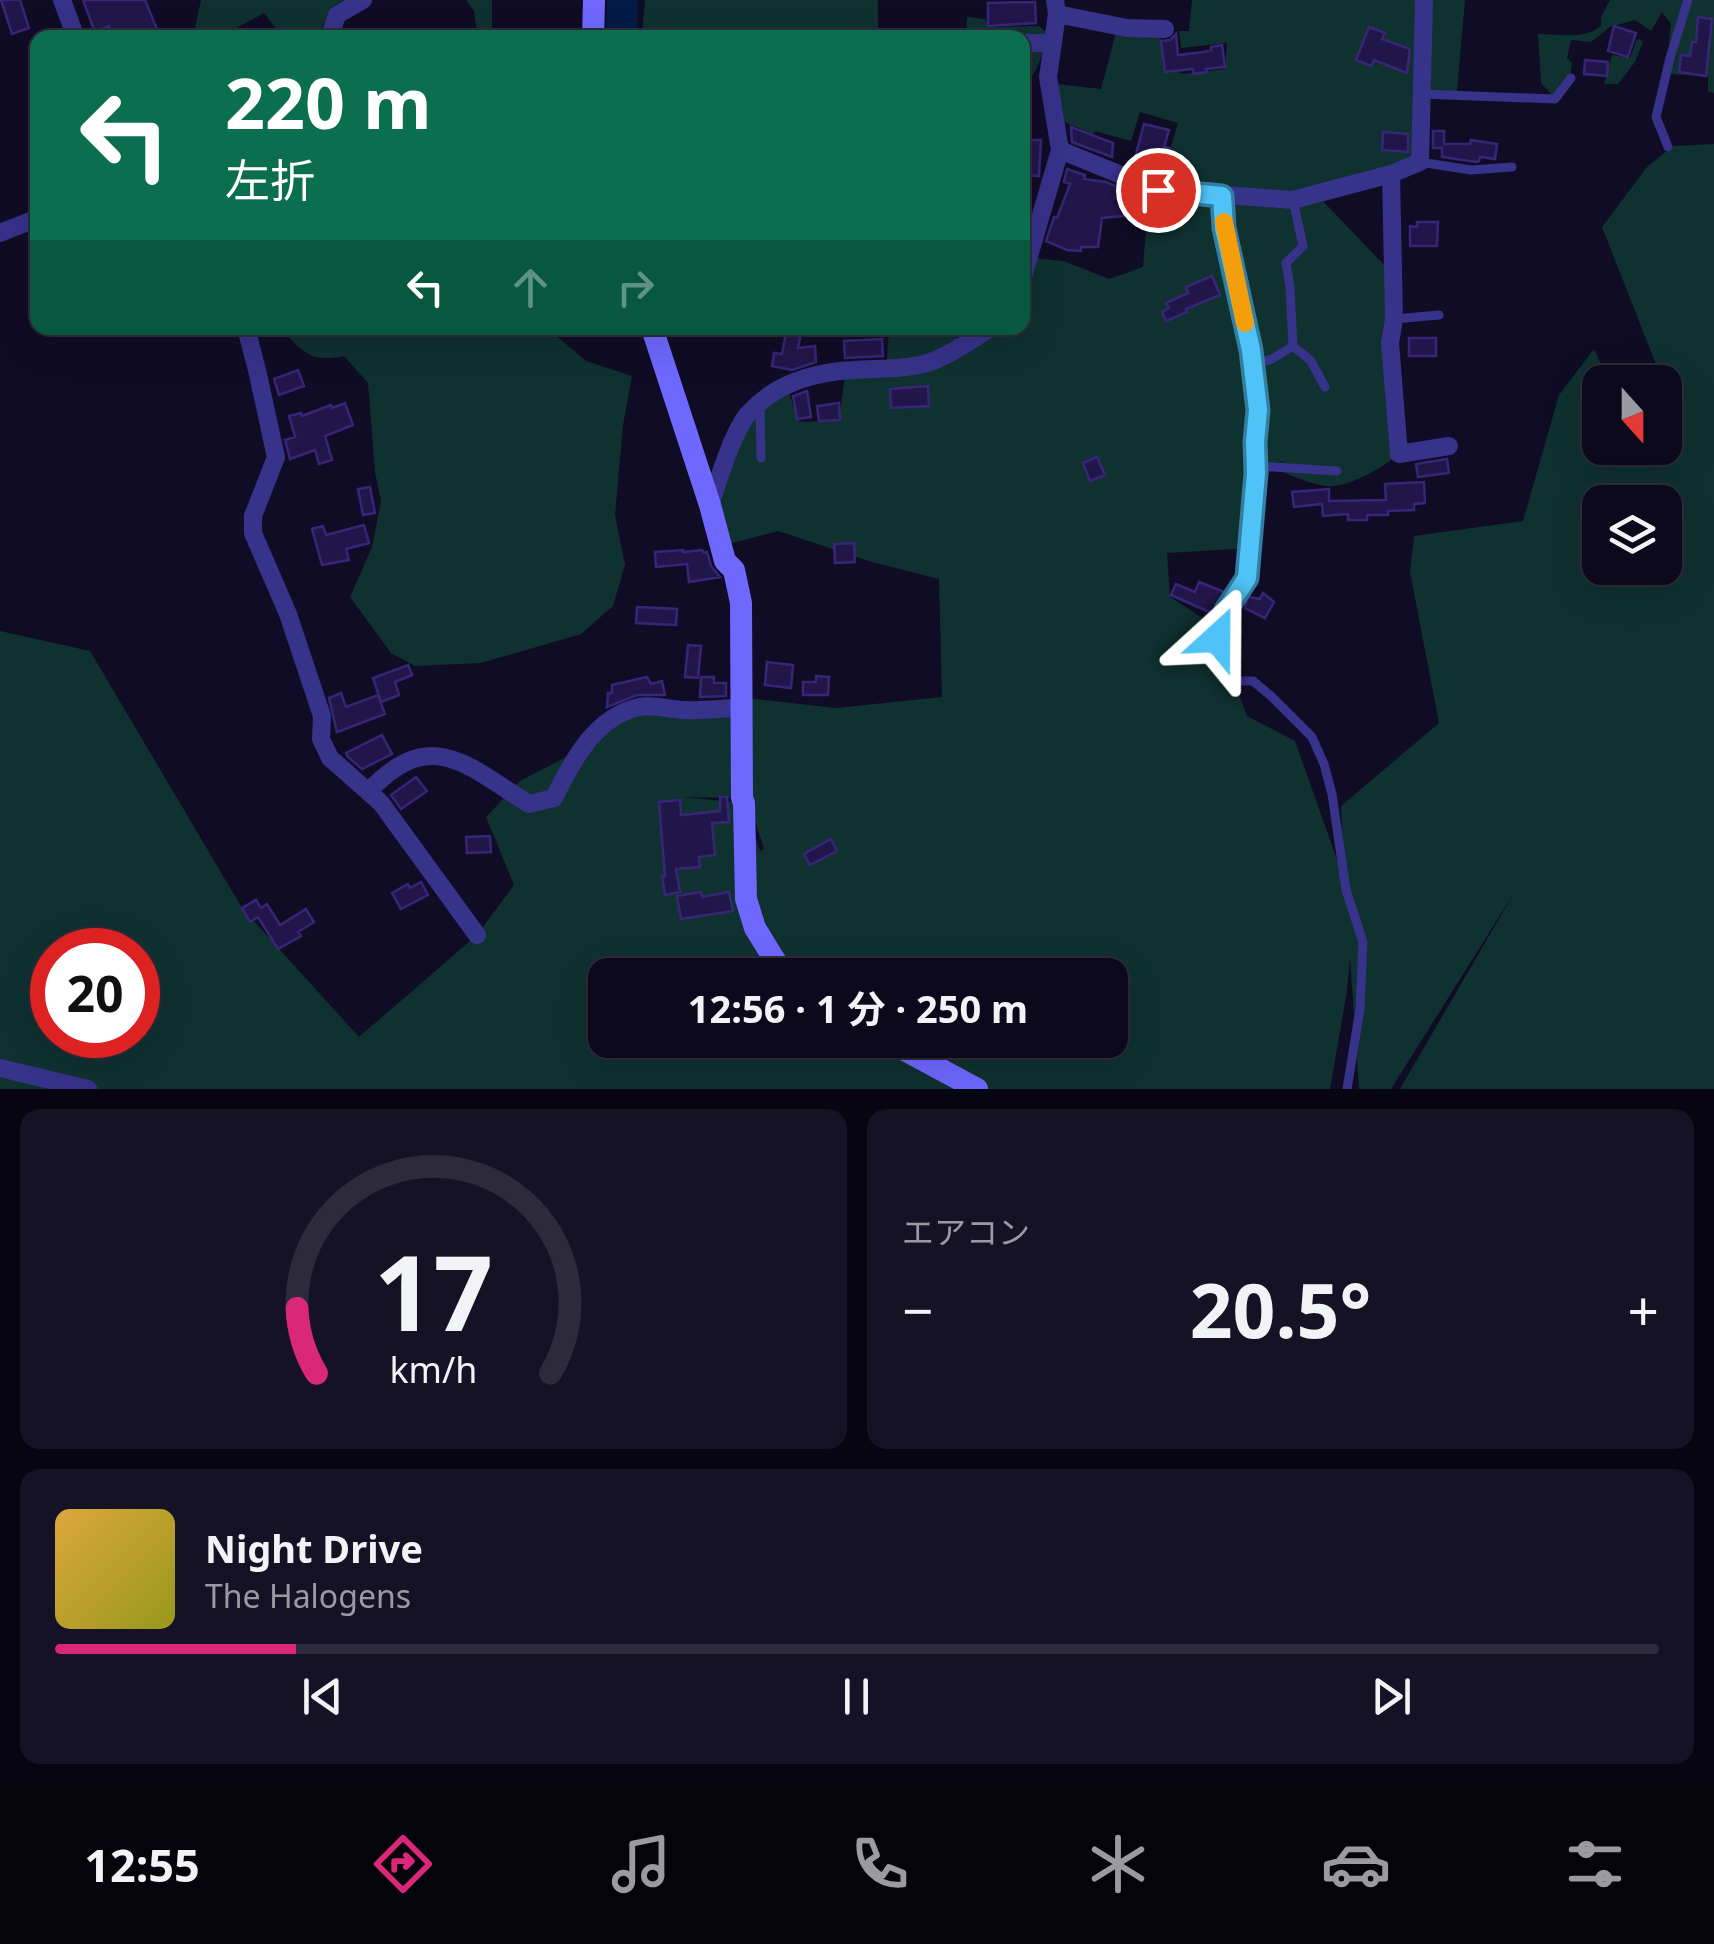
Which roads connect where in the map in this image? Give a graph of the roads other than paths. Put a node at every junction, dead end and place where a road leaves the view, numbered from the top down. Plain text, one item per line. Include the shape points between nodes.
1 (62, 0) edge
2 (363, 0) edge
3 (594, 0) edge
4 (1424, 0) edge
5 (1688, 0) edge
6 (1056, 7) edge
7 (73, 30) edge
8 (332, 30) edge
9 (593, 30) edge
10 (1165, 30) dead end
11 (1030, 42) edge
12 (1052, 43) junction
13 (1571, 78) dead end
14 (1422, 94) junction
15 (1668, 147) dead end
16 (1060, 150) junction
17 (1420, 162) junction
18 (1512, 167) dead end
19 (1391, 174) junction
20 (1222, 196) junction
21 (1293, 200) junction
22 (30, 221) edge
23 (0, 233) edge
24 (1030, 253) edge
25 (1439, 315) dead end
26 (1394, 319) junction
27 (248, 335) edge
28 (654, 335) edge
29 (978, 335) edge
30 (1292, 346) junction
31 (1252, 364) junction
32 (1325, 387) dead end
33 (760, 404) junction
34 (1450, 446) dead end
35 (761, 458) dead end
36 (1256, 466) junction
37 (1336, 470) dead end
38 (710, 505) junction
39 (742, 708) junction
40 (368, 792) junction
41 (477, 935) dead end
42 (772, 958) edge
43 (919, 1058) edge
44 (0, 1068) edge
45 (88, 1089) edge
46 (976, 1089) edge
47 (1347, 1089) edge

1 - 7 street
2 - 8 street via 337,15
3 - 9 street
4 - 14 street
5 - 15 lane via 1656,117
6 - 10 street via 1127,28
6 - 12 street
11 - 12 street
12 - 16 street via 1048,77
13 - 14 lane via 1555,99
14 - 17 street
16 - 20 street via 1158,190
16 - 24 street
17 - 18 lane via 1472,170
17 - 19 street
19 - 21 street
19 - 26 street
20 - 21 street
20 - 31 lane
21 - 30 lane via 1303,246 1286,264
22 - 23 street
25 - 26 lane
26 - 34 street via 1399,454
27 - 40 street via 276,457 252,516 253,533 304,660 322,716 321,739 330,758
28 - 38 street
29 - 33 street via 933,361 901,369 805,377
30 - 31 lane
30 - 32 lane via 1311,361
31 - 36 lane
33 - 35 lane
33 - 38 street via 746,415
36 - 37 lane
36 - 47 lane via 1247,578 1217,638 1233,680 1253,681 1271,696 1312,736 1324,764 1346,890 1363,942
38 - 39 street via 741,603
39 - 40 street via 641,706 616,716 596,731 554,798 529,804 454,758 432,756 407,760
39 - 42 street via 746,899
40 - 41 street
43 - 46 street
44 - 45 street

